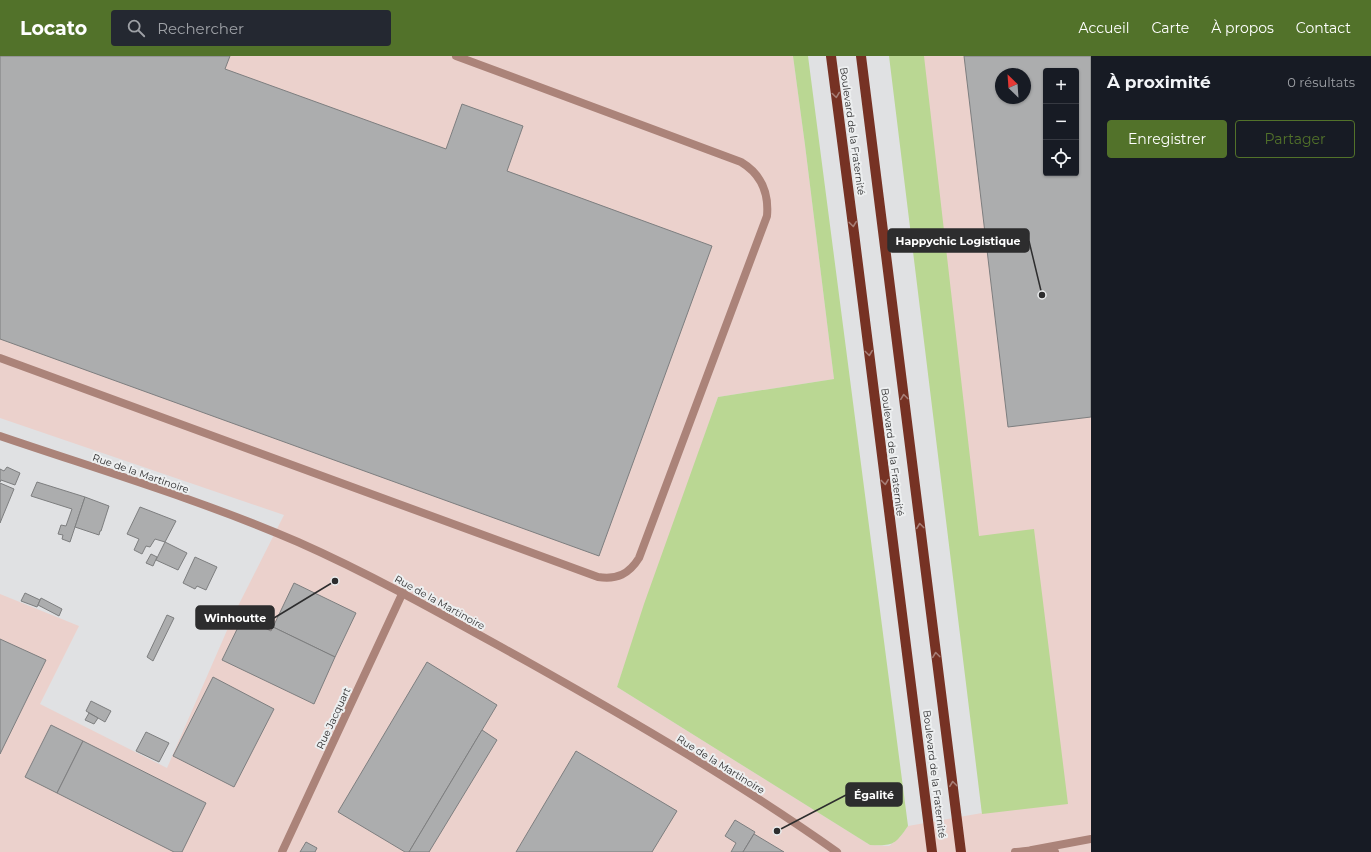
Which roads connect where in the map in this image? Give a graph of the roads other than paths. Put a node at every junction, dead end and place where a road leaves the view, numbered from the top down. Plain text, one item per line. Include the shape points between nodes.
1 (456, 56) edge
2 (831, 56) edge
3 (861, 56) edge
4 (0, 358) edge
5 (0, 436) edge
6 (403, 592) junction
7 (1091, 839) edge
8 (1032, 850) junction
9 (282, 852) edge
10 (838, 852) edge
11 (932, 852) edge
12 (961, 852) edge
13 (1015, 852) edge
14 (1054, 852) edge

1 - 4 street via 740,162 754,172 764,187 767,216 639,558 629,571 614,578 598,577
2 -> 11 main road, Boulevard de la Fraternité
12 -> 3 main road, Boulevard de la Fraternité
5 - 6 street, Rue de la Martinoire via 234,515
6 - 9 street, Rue Jacquart
6 - 10 street, Rue de la Martinoire via 667,742
7 - 8 street
8 - 13 street
8 - 14 street

